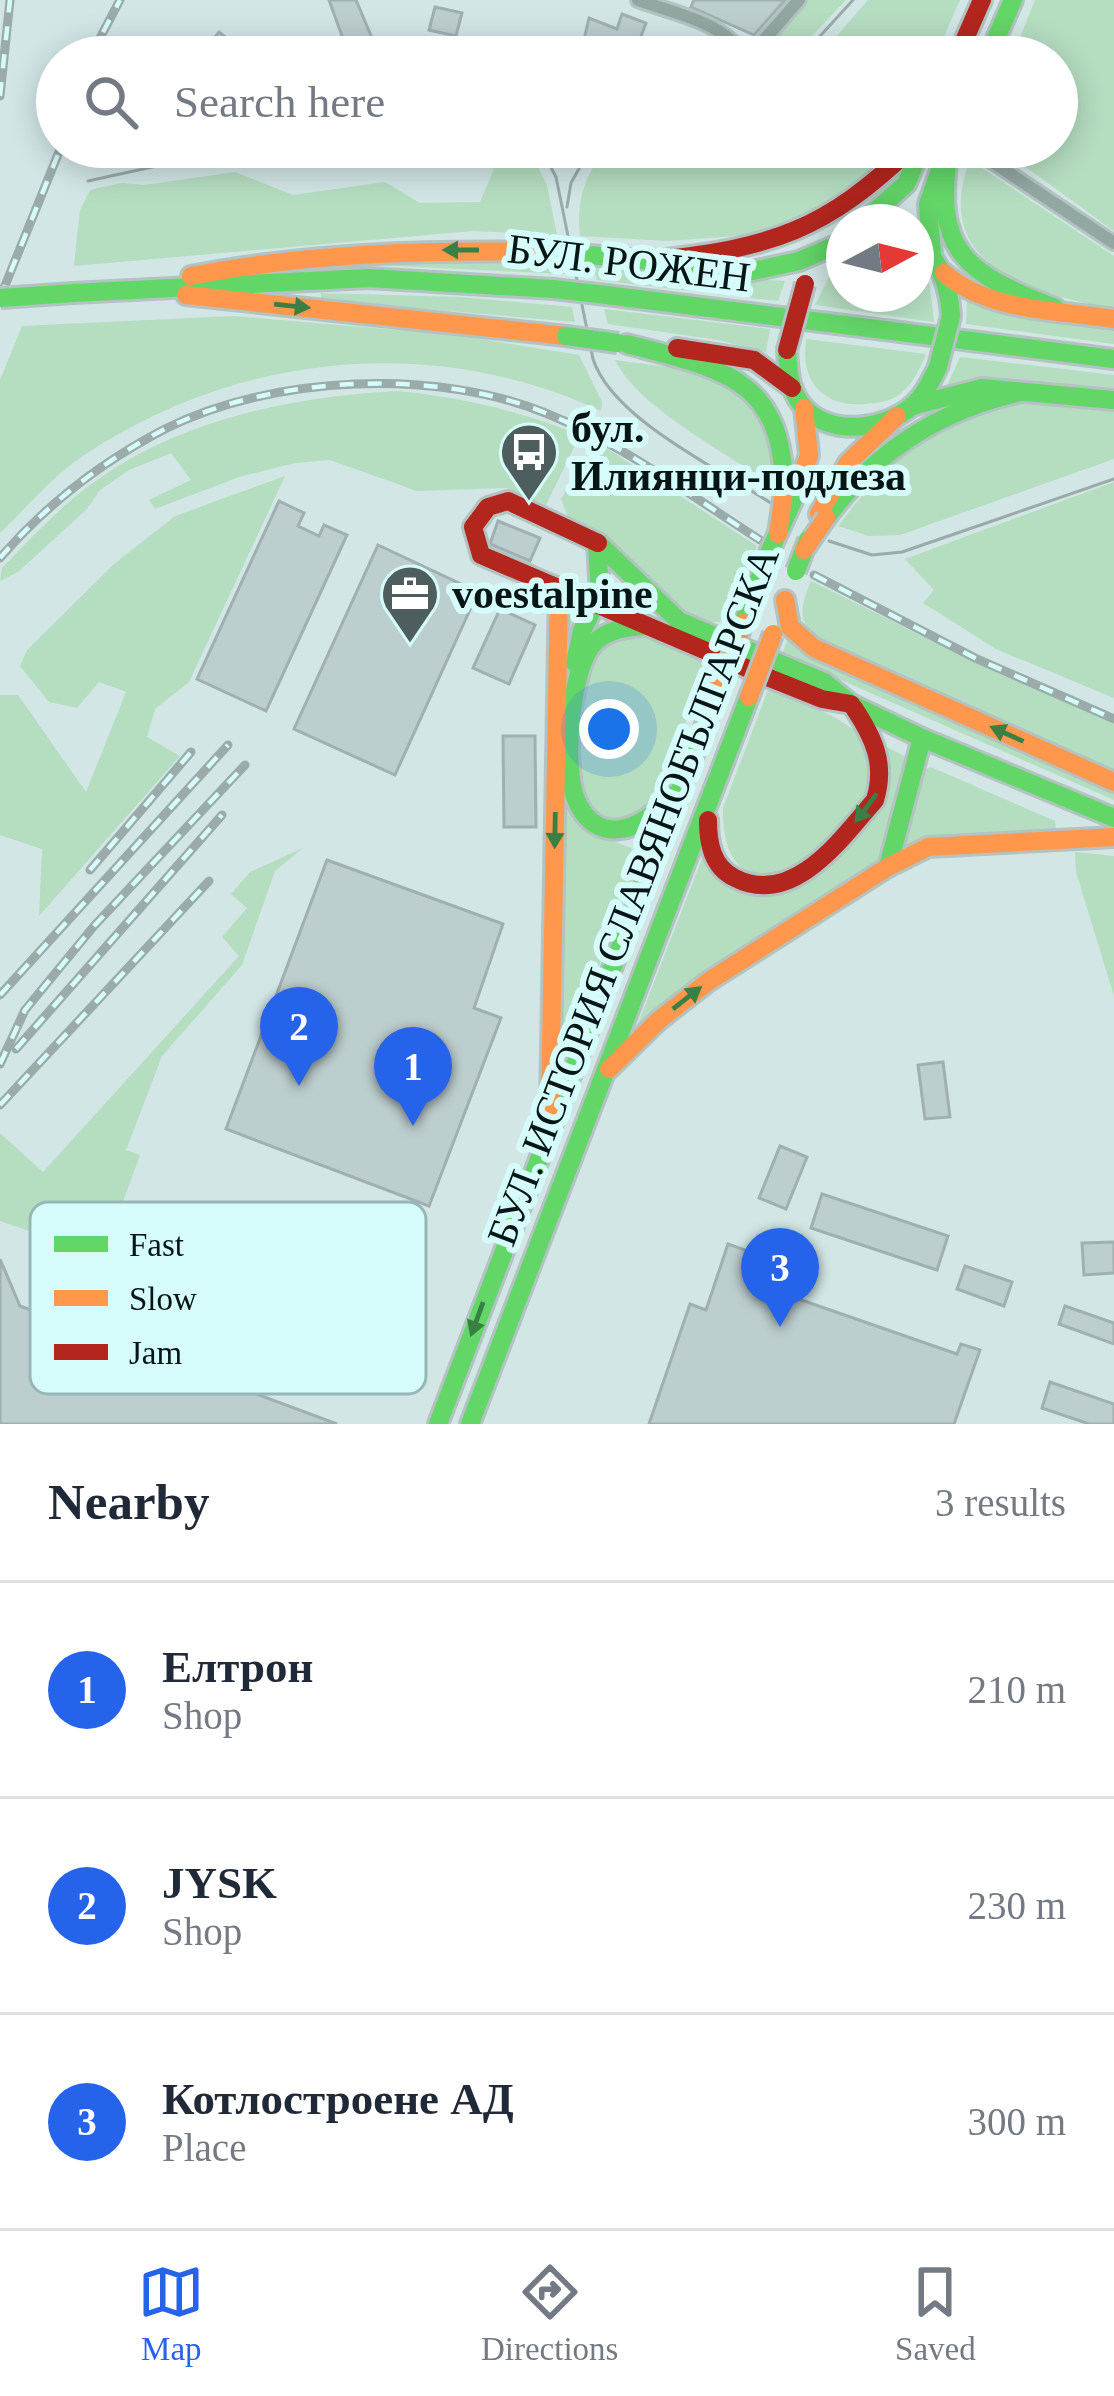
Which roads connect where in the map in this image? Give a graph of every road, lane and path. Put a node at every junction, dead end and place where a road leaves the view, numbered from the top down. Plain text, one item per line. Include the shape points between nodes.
1 (638, 0) edge
2 (800, 0) edge
3 (982, 0) edge
4 (1013, 0) edge
5 (672, 6) edge
6 (729, 36) edge
7 (767, 36) edge
8 (966, 36) edge
9 (997, 36) edge
10 (891, 168) edge
11 (912, 168) edge
12 (942, 168) edge
13 (947, 168) edge
14 (1002, 168) edge
15 (884, 204) edge
16 (928, 204) edge
17 (1114, 243) edge
18 (826, 248) edge
19 (826, 255) edge
20 (655, 260) junction
21 (934, 260) edge
22 (944, 273) junction
23 (134, 289) junction
24 (0, 298) edge
25 (1055, 308) junction
26 (1114, 319) edge
27 (623, 344) junction
28 (1114, 359) edge
29 (792, 388) junction
30 (1017, 393) junction
31 (1114, 400) edge
32 (804, 408) junction
33 (906, 411) junction
34 (789, 495) junction
35 (823, 516) junction
36 (597, 543) junction
37 (559, 587) junction
38 (785, 600) junction
39 (596, 602) junction
40 (652, 627) junction
41 (573, 692) junction
42 (851, 704) junction
43 (922, 738) junction
44 (685, 778) junction
45 (1114, 782) edge
46 (710, 799) junction
47 (1114, 818) edge
48 (1114, 837) edge
49 (888, 867) junction
50 (602, 1077) junction
51 (550, 1127) junction
52 (438, 1424) edge
53 (470, 1424) edge

1 - 5 street
2 - 7 street
3 - 8 main road
4 - 9 main road
5 - 6 street
10 - 20 main road via 866,194 811,226 745,249
11 - 15 main road
12 - 16 main road
13 - 25 main road via 943,191 960,254 982,278
14 - 17 street
18 - 20 main road, БУЛ. РОЖЕН via 752,271
19 - 29 main road, bridge via 794,313 787,350
20 -> 23 main road, БУЛ. РОЖЕН, bridge via 416,250 316,255
21 - 22 main road
22 - 25 main road via 987,300
22 - 33 main road, bridge via 951,316 938,367
23 - 24 main road, БУЛ. РОЖЕН, bridge
23 -> 27 main road, БУЛ. РОЖЕН, bridge
23 - 28 main road, БУЛ. РОЖЕН, bridge via 369,278 553,289
25 - 26 main road
27 - 29 main road, БУЛ. РОЖЕН via 741,354
27 - 34 main road via 722,370 752,391 780,432
29 - 32 main road
30 - 31 main road
30 - 33 main road via 968,390
30 - 35 main road via 970,405 908,440
32 - 33 main road via 846,426
32 - 34 main road, БУЛ. ИСТОРИЯ СЛАВЯНОБЪЛГАРСКА via 808,455
33 - 35 main road, БУЛ. ИСТОРИЯ СЛАВЯНОБЪЛГАРСКА via 848,463
34 - 44 main road, БУЛ. ИСТОРИЯ СЛАВЯНОБЪЛГАРСКА, bridge
35 - 38 main road, БУЛ. ИСТОРИЯ СЛАВЯНОБЪЛГАРСКА, bridge
36 - 37 main road via 508,501 478,513 472,535 481,555
36 - 39 main road
36 - 42 main road via 679,621 824,682
37 - 39 main road
37 -> 51 main road
45 -> 38 main road via 814,648 790,627
38 - 46 main road, БУЛ. ИСТОРИЯ СЛАВЯНОБЪЛГАРСКА, bridge
39 - 40 main road
39 - 41 main road via 578,646
40 - 41 main road via 621,628 594,644
40 - 42 main road
41 - 44 main road via 572,780 590,818 613,829 639,826
42 - 43 main road
42 -> 46 main road via 879,749 880,788 813,866 768,886 729,875 709,844
43 - 47 main road
43 - 49 main road
44 - 51 main road, БУЛ. ИСТОРИЯ СЛАВЯНОБЪЛГАРСКА
46 - 50 main road, БУЛ. ИСТОРИЯ СЛАВЯНОБЪЛГАРСКА
48 - 49 main road via 928,847
50 -> 49 main road via 709,981
50 - 53 main road, БУЛ. ИСТОРИЯ СЛАВЯНОБЪЛГАРСКА
51 -> 52 main road, БУЛ. ИСТОРИЯ СЛАВЯНОБЪЛГАРСКА

